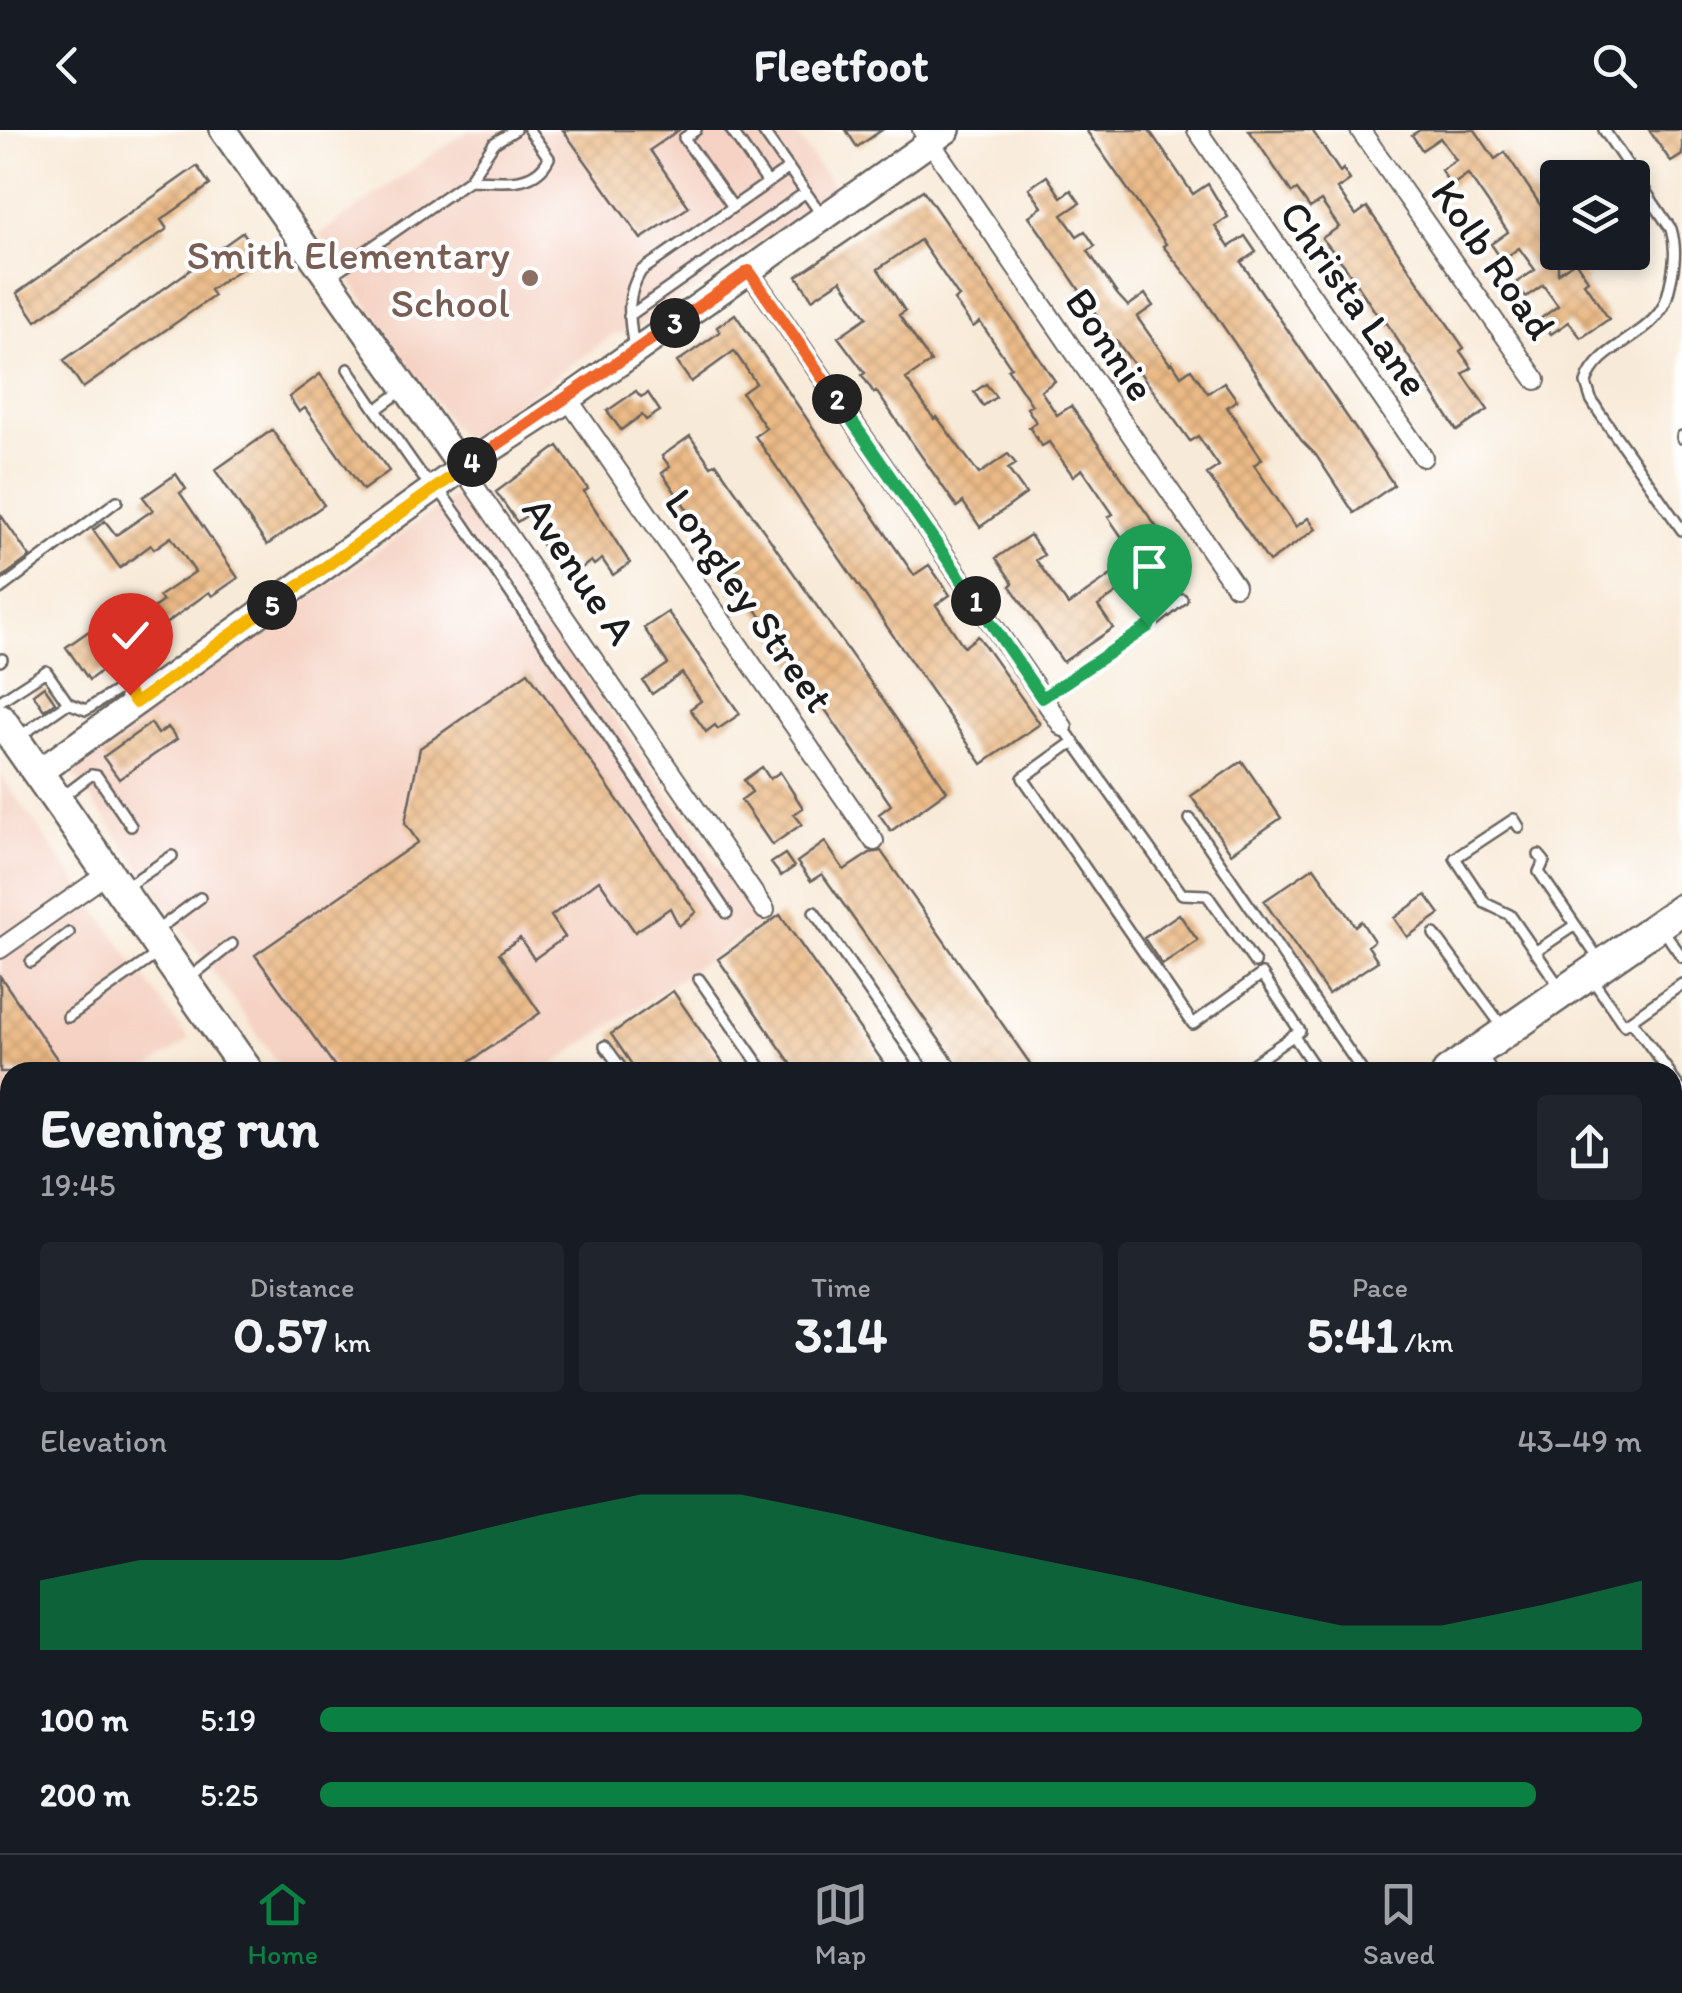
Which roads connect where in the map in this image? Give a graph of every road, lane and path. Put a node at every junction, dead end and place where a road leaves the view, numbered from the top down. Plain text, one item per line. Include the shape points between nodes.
1 (515, 130) edge
2 (530, 130) edge
3 (696, 130) edge
4 (731, 130) edge
5 (762, 130) edge
6 (1196, 130) edge
7 (1360, 130) edge
8 (1604, 130) edge
9 (229, 132) edge
10 (933, 134) edge
11 (789, 168) junction
12 (469, 180) junction
13 (768, 183) junction
14 (806, 192) junction
15 (733, 207) junction
16 (824, 218) junction
17 (1678, 259) edge
18 (749, 271) junction
19 (327, 278) junction
20 (629, 316) junction
21 (634, 352) junction
22 (348, 369) dead end
23 (1536, 380) dead end
24 (406, 389) junction
25 (568, 399) junction
26 (376, 410) junction
27 (1422, 457) dead end
28 (462, 468) junction
29 (437, 487) junction
30 (117, 501) dead end
31 (1682, 530) edge
32 (1234, 586) dead end
33 (0, 589) edge
34 (1182, 599) dead end
35 (1042, 698) junction
36 (0, 701) edge
37 (68, 703) junction
38 (136, 703) junction
39 (7, 729) edge
40 (1068, 734) junction
41 (38, 773) junction
42 (57, 800) junction
43 (1190, 819) dead end
44 (131, 826) dead end
45 (1520, 827) dead end
46 (874, 840) dead end
47 (1539, 855) dead end
48 (172, 856) dead end
49 (114, 882) junction
50 (200, 898) dead end
51 (765, 910) dead end
52 (727, 912) dead end
53 (814, 912) dead end
54 (1670, 917) edge
55 (1576, 925) junction
56 (69, 933) dead end
57 (1434, 934) dead end
58 (157, 942) junction
59 (232, 944) dead end
60 (0, 949) edge
61 (1535, 952) junction
62 (1682, 957) edge
63 (31, 962) dead end
64 (1255, 963) dead end
65 (1596, 969) junction
66 (699, 979) dead end
67 (184, 982) junction
68 (1682, 984) edge
69 (1563, 992) junction
70 (68, 1017) dead end
71 (1631, 1020) junction
72 (1506, 1032) junction
73 (1293, 1036) junction
74 (605, 1046) dead end
75 (241, 1062) edge
76 (617, 1062) edge
77 (757, 1062) edge
78 (919, 1062) edge
79 (1255, 1062) edge
80 (1311, 1062) edge
81 (1356, 1062) edge
82 (1482, 1062) edge
83 (1662, 1062) edge

1 - 12 lane via 494,143
2 - 12 lane via 548,158 543,170 515,181
3 - 15 lane via 684,138
4 - 13 lane
5 - 11 lane
6 - 27 street, Christa Lane
7 - 23 street, Kolb Road
8 - 17 lane via 1672,230
9 - 19 street, Avenue A
10 - 16 street
10 - 32 street, Bonnie
11 - 13 lane
11 - 14 lane
12 - 19 lane
13 - 15 lane
14 - 16 lane
14 - 20 lane
15 - 20 lane via 641,272 630,288
16 - 18 street
17 - 31 lane via 1660,312 1596,364 1586,383
18 - 21 street
18 - 35 street
19 - 24 street, Avenue A
20 - 21 lane
21 - 25 street
22 - 26 lane
24 - 26 lane
24 - 28 street, Avenue A
25 - 28 street
25 - 46 street, Longley Street
26 - 29 lane
28 - 29 street
28 - 51 street, Avenue A
29 - 38 street
29 - 52 lane
30 - 33 lane
34 - 35 lane
35 - 40 street
36 - 37 lane via 46,671
37 - 38 lane via 86,710 124,686
37 - 39 lane
38 - 41 street
39 - 41 main road
40 - 64 lane via 1182,894 1207,895
40 - 73 lane via 1023,778 1194,1024 1262,974 1300,1031
41 - 42 main road
42 - 44 lane via 97,776
42 - 49 main road
43 - 81 lane
45 - 61 lane via 1514,820 1454,858 1485,903 1510,915
47 - 55 lane via 1539,872
48 - 49 lane
49 - 58 main road
49 - 60 street
50 - 58 lane
53 - 78 lane
54 - 62 lane
54 - 65 main road
55 - 61 lane
55 - 65 lane
56 - 63 lane
57 - 72 lane
58 - 67 main road
58 - 70 lane
59 - 67 lane
61 - 69 lane
65 - 69 main road
65 - 71 lane via 1624,1025
66 - 77 lane
67 - 75 main road
68 - 71 lane
69 - 72 main road
71 - 83 lane
72 - 82 main road
73 - 79 lane
73 - 80 lane
74 - 76 lane

